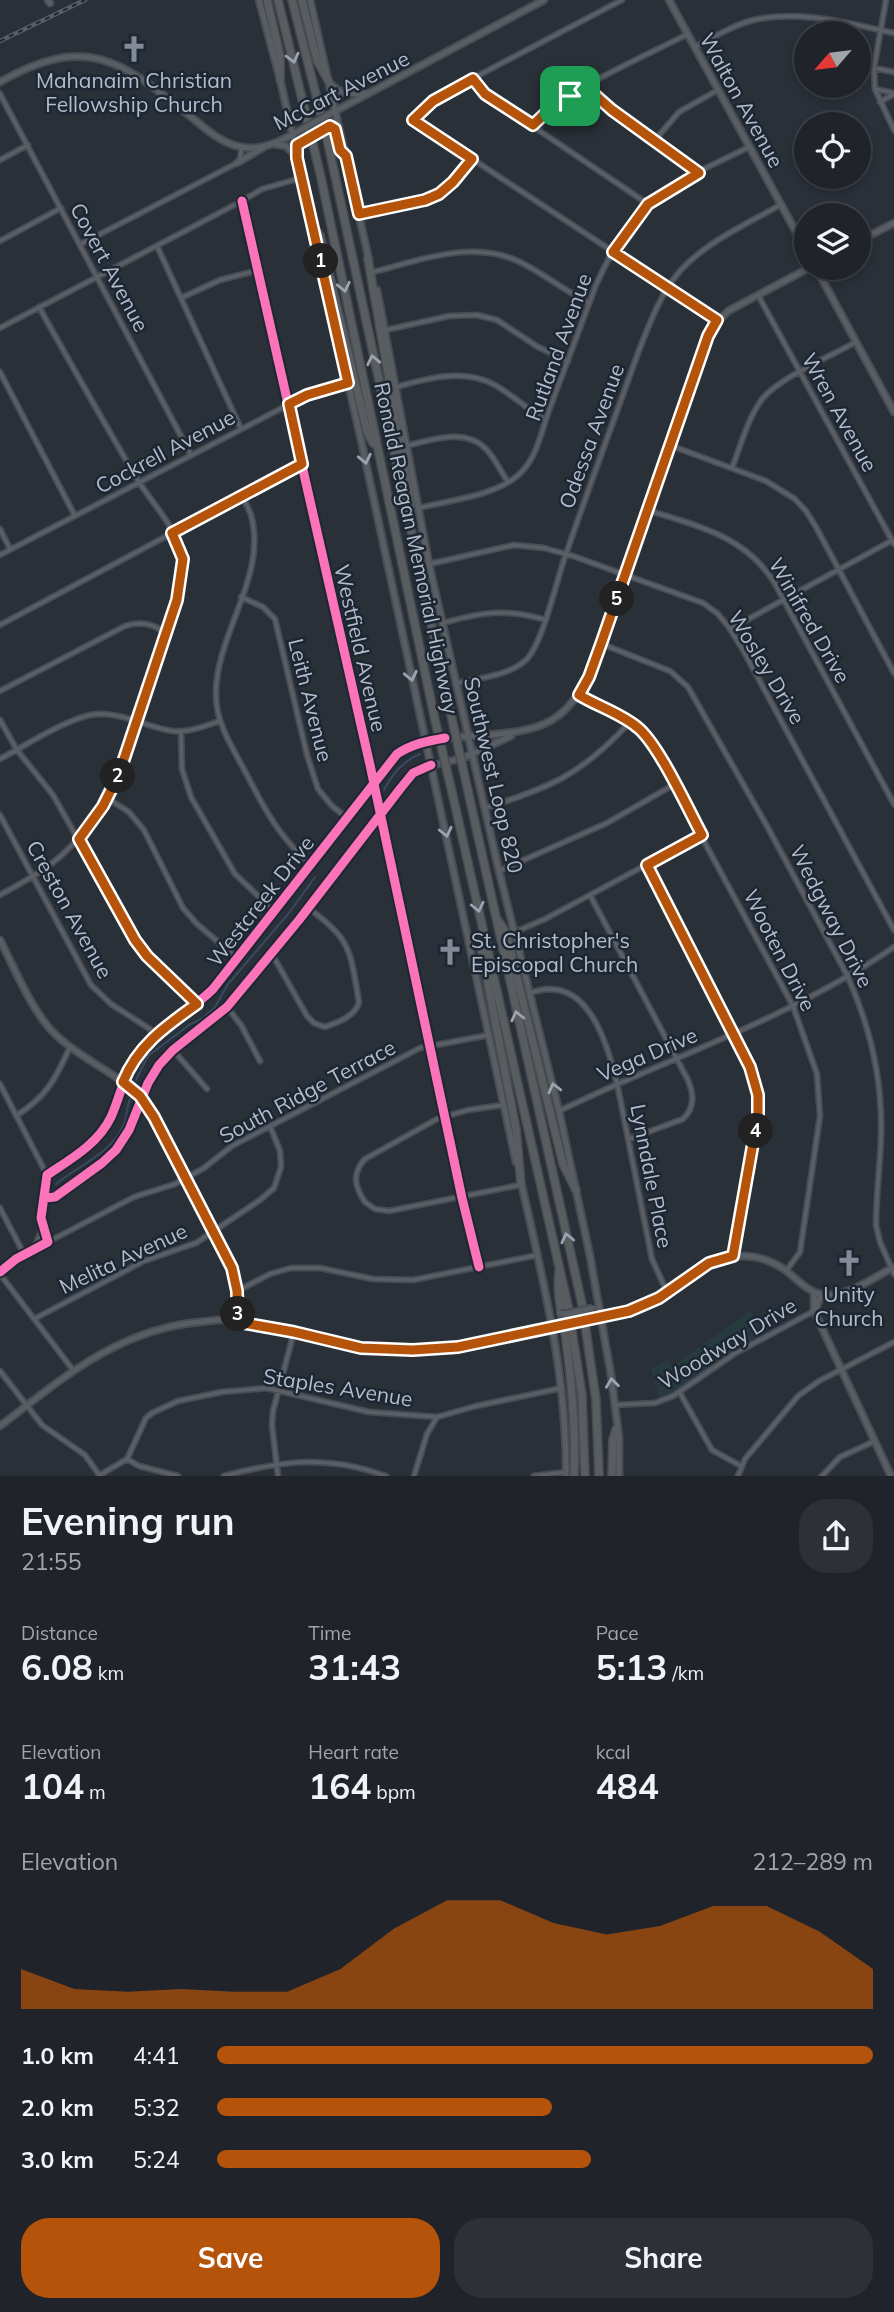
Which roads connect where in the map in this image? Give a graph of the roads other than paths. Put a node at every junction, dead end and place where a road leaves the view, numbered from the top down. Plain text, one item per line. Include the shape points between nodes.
1 (259, 0) edge
2 (267, 0) edge
3 (278, 0) edge
4 (292, 0) edge
5 (302, 0) edge
6 (310, 0) edge
7 (544, 0) edge
8 (622, 0) edge
9 (886, 0) edge
10 (671, 1) edge
11 (880, 30) junction
12 (894, 33) edge
13 (688, 34) junction
14 (695, 47) junction
15 (874, 68) junction
16 (894, 72) edge
17 (280, 79) junction
18 (473, 79) junction
19 (328, 80) junction
20 (0, 82) edge
21 (588, 86) junction
22 (875, 89) junction
23 (718, 90) junction
24 (371, 93) junction
25 (0, 94) edge
26 (894, 94) edge
27 (880, 102) junction
28 (336, 111) junction
29 (533, 125) junction
30 (894, 130) edge
31 (293, 134) junction
32 (655, 139) junction
33 (269, 144) junction
34 (28, 145) junction
35 (298, 145) junction
36 (242, 146) junction
37 (749, 146) junction
38 (346, 156) junction
39 (297, 158) junction
40 (472, 159) junction
41 (0, 160) edge
42 (237, 163) junction
43 (699, 173) junction
44 (302, 178) junction
45 (242, 201) junction
46 (648, 204) junction
47 (781, 204) junction
48 (61, 208) junction
49 (359, 214) junction
50 (894, 223) edge
51 (313, 225) junction
52 (794, 228) edge
53 (871, 235) edge
54 (0, 241) edge
55 (81, 244) junction
56 (157, 246) junction
57 (613, 252) junction
58 (368, 259) junction
59 (259, 270) junction
60 (373, 272) junction
61 (97, 276) junction
62 (794, 276) edge
63 (822, 280) edge
64 (668, 288) junction
65 (758, 295) junction
66 (181, 298) junction
67 (589, 303) junction
68 (39, 307) junction
69 (717, 320) junction
70 (0, 328) edge
71 (386, 330) junction
72 (856, 342) junction
73 (568, 361) junction
74 (0, 372) edge
75 (801, 373) junction
76 (348, 383) junction
77 (396, 387) junction
78 (289, 404) junction
79 (894, 412) edge
80 (546, 420) junction
81 (242, 429) junction
82 (406, 446) junction
83 (670, 446) junction
84 (378, 452) junction
85 (191, 454) junction
86 (302, 464) junction
87 (732, 468) junction
88 (139, 482) junction
89 (508, 482) junction
90 (242, 496) junction
91 (417, 508) junction
92 (648, 510) junction
93 (75, 516) junction
94 (408, 523) junction
95 (0, 529) edge
96 (172, 533) junction
97 (893, 541) edge
98 (10, 550) junction
99 (566, 554) junction
100 (0, 555) edge
101 (429, 564) junction
102 (839, 569) junction
103 (626, 575) junction
104 (241, 597) junction
105 (784, 600) junction
106 (546, 620) junction
107 (443, 623) junction
108 (0, 625) edge
109 (730, 628) junction
110 (165, 632) junction
111 (601, 644) junction
112 (894, 673) edge
113 (457, 683) junction
114 (0, 691) edge
115 (579, 695) junction
116 (0, 720) edge
117 (220, 721) junction
118 (138, 722) junction
119 (630, 722) junction
120 (181, 731) junction
121 (517, 733) junction
122 (469, 737) junction
123 (425, 741) junction
124 (17, 750) junction
125 (472, 754) junction
126 (0, 759) edge
127 (431, 765) junction
128 (374, 784) junction
129 (675, 784) junction
130 (107, 798) junction
131 (894, 804) edge
132 (485, 808) junction
133 (380, 814) junction
134 (0, 815) edge
135 (348, 818) junction
136 (702, 835) junction
137 (79, 839) junction
138 (311, 864) junction
139 (647, 865) junction
140 (499, 871) junction
141 (33, 877) junction
142 (0, 895) edge
143 (590, 895) junction
144 (308, 908) junction
145 (274, 911) junction
146 (494, 915) junction
147 (894, 930) edge
148 (484, 932) junction
149 (515, 932) junction
150 (0, 940) edge
151 (894, 947) edge
152 (272, 954) junction
153 (237, 958) junction
154 (847, 975) junction
155 (530, 993) junction
156 (197, 1004) junction
157 (793, 1006) junction
158 (227, 1007) junction
159 (157, 1033) junction
160 (735, 1034) junction
161 (489, 1035) junction
162 (431, 1045) junction
163 (70, 1047) junction
164 (173, 1050) junction
165 (676, 1059) junction
166 (260, 1061) dead end
167 (123, 1082) junction
168 (617, 1083) junction
169 (0, 1084) edge
170 (207, 1089) dead end
171 (142, 1099) junction
172 (503, 1105) junction
173 (559, 1111) junction
174 (16, 1116) junction
175 (445, 1116) junction
176 (270, 1126) junction
177 (629, 1139) junction
178 (47, 1175) junction
179 (185, 1179) junction
180 (522, 1184) junction
181 (576, 1190) junction
182 (45, 1198) junction
183 (462, 1198) junction
184 (0, 1208) edge
185 (43, 1230) junction
186 (212, 1231) junction
187 (48, 1242) junction
188 (35, 1248) junction
189 (24, 1254) junction
190 (538, 1255) junction
191 (733, 1256) junction
192 (559, 1265) junction
193 (479, 1268) junction
194 (893, 1270) edge
195 (786, 1271) junction
196 (0, 1273) edge
197 (237, 1291) junction
198 (667, 1292) junction
199 (818, 1293) junction
200 (546, 1295) junction
201 (599, 1297) junction
202 (814, 1311) junction
203 (602, 1317) junction
204 (34, 1319) junction
205 (238, 1322) junction
206 (556, 1326) junction
207 (294, 1332) junction
208 (894, 1342) edge
209 (842, 1369) junction
210 (73, 1370) junction
211 (0, 1371) edge
212 (562, 1388) junction
213 (278, 1390) junction
214 (680, 1392) junction
215 (614, 1405) junction
216 (26, 1406) junction
217 (437, 1417) junction
218 (0, 1426) edge
219 (616, 1429) junction
220 (876, 1440) junction
221 (127, 1459) junction
222 (276, 1465) junction
223 (741, 1466) junction
224 (569, 1474) edge
225 (100, 1475) edge
226 (178, 1475) edge
227 (224, 1475) edge
228 (278, 1475) edge
229 (386, 1475) edge
230 (414, 1475) edge
231 (534, 1475) edge
232 (585, 1475) edge
233 (599, 1475) edge
234 (612, 1475) edge
235 (619, 1475) edge
236 (738, 1475) edge
237 (821, 1475) edge
238 (891, 1475) edge

1 - 17 street
2 - 17 highway via 280,56
3 -> 84 highway, Ronald Reagan Memorial Highway via 320,173
94 -> 4 highway, Ronald Reagan Memorial Highway via 326,134
5 - 19 highway via 317,60
6 - 19 street, Southwest Loop 820
7 - 24 street, McCart Avenue
8 - 18 street
9 - 11 street
10 - 13 street, Walton Avenue
11 - 12 street
11 - 14 street via 809,19 764,18
11 - 15 street
13 - 14 street, Walton Avenue
13 - 21 street
14 - 23 street, Walton Avenue
15 - 16 street
15 - 22 street
17 - 31 street
18 - 29 street via 485,94
18 - 40 street via 433,101 413,120
19 - 24 street via 347,94
19 - 28 street, Southwest Loop 820
20 - 36 street, McCart Avenue via 47,60 104,60 138,76 217,137
21 - 29 street via 554,105
21 - 32 street via 612,110
22 - 26 street
22 - 27 street
23 - 32 street via 679,112
23 - 37 street, Walton Avenue
24 - 28 street, McCart Avenue
25 - 34 street, Covert Avenue
26 - 27 street
27 - 30 street
28 - 31 street, McCart Avenue, bridge
28 - 38 street, Southwest Loop 820
29 - 46 street
31 - 33 street, McCart Avenue
31 - 35 street
32 - 43 street
33 - 36 street, McCart Avenue
33 - 39 street via 286,146
33 - 42 street
34 - 41 street
34 - 48 street, Covert Avenue
35 - 38 street, bridge via 330,126
35 - 39 street
36 - 42 street
37 - 43 street, Rutland Avenue
37 - 47 street, Walton Avenue
38 - 49 street, Southwest Loop 820
39 - 44 street
40 - 49 street via 439,194
40 - 57 street
42 - 55 street
43 - 46 street, Rutland Avenue
44 - 45 street via 262,188
44 - 51 street
45 - 56 street
45 - 59 street, Westfield Avenue
46 - 57 street, Rutland Avenue
47 - 52 street, Walton Avenue
47 - 64 street, Odessa Avenue via 698,255
48 - 54 street
48 - 55 street, Covert Avenue
49 - 58 street, Southwest Loop 820
50 - 53 street
51 - 76 street
51 - 84 highway via 320,236 367,431
55 - 61 street, Covert Avenue
56 - 61 street
56 - 66 street
57 - 64 street
57 - 67 street, Rutland Avenue
58 - 60 street, Southwest Loop 820
58 - 94 highway via 411,505
59 - 66 street via 220,280
59 - 78 street, Westfield Avenue
60 - 67 street via 448,253 479,251 518,261
60 - 71 street, Southwest Loop 820
61 - 68 street
61 - 85 street, Covert Avenue
62 - 65 street
63 - 72 street
64 - 69 street
64 - 99 street, Odessa Avenue via 642,344
65 - 69 street
65 - 75 street, Wren Avenue
66 - 81 street
67 - 73 street, Rutland Avenue
68 - 70 street
68 - 88 street
69 - 83 street, Westcreek Drive
71 - 73 street via 449,316 477,315 497,320
71 - 77 street, Southwest Loop 820
72 - 75 street
72 - 79 street
73 - 80 street, Rutland Avenue
74 - 93 street
75 - 87 street via 763,398
75 - 97 street, Wren Avenue
76 - 78 street, Cockrell Avenue
76 -> 123 street
77 - 80 street via 435,377 472,377 494,385
77 - 82 street, Southwest Loop 820
78 - 81 street, Cockrell Avenue
78 - 86 street, Westfield Avenue
80 - 89 street, Rutland Avenue via 530,460
81 - 85 street, Cockrell Avenue
82 - 89 street via 450,437 477,442
82 - 91 street, Southwest Loop 820
83 - 87 street
83 - 92 street, Westcreek Drive
84 -> 148 highway, Ronald Reagan Memorial Highway, bridge
85 - 88 street, Cockrell Avenue
86 - 90 street
86 - 128 street, Westfield Avenue
87 - 102 street via 766,481 802,506
88 - 93 street, Cockrell Avenue
88 - 96 street
89 - 91 street, Rutland Avenue
90 - 96 street
90 - 104 street via 251,516 254,549
91 - 101 street, Southwest Loop 820
92 - 103 street, Westcreek Drive
92 - 105 street, Winifred Drive via 731,539 757,559
93 - 98 street, Cockrell Avenue
94 - 146 highway, Ronald Reagan Memorial Highway, bridge
95 - 98 street
96 - 108 street
96 - 110 street via 183,570
97 - 102 street
98 - 100 street, Cockrell Avenue
99 - 101 street, Wosley Drive via 514,545
99 - 103 street, Wosley Drive
99 - 106 street, Odessa Avenue
101 - 107 street, Southwest Loop 820
102 - 105 street
102 - 112 street
103 - 109 street, Wosley Drive via 703,603
103 - 111 street, Westcreek Drive
104 - 117 street via 218,673
104 - 135 street, Leith Avenue via 263,607 275,619 318,789
105 - 109 street
105 - 131 street, Winifred Drive
106 - 107 street via 522,612 493,611
106 - 113 street, Odessa Avenue via 524,662 495,675
107 - 113 street, Southwest Loop 820
109 - 147 street, Wosley Drive
110 - 114 street via 145,623 125,626
110 - 118 street
111 - 115 street, Westcreek Drive
111 - 154 street, Wedgway Drive via 670,671 688,687
113 - 122 street, Southwest Loop 820
115 - 119 street, Wooten Drive
115 - 121 street, Westcreek Drive via 546,725
116 - 124 street
117 - 120 street
117 - 138 street via 272,820 289,845
118 - 120 street
118 - 124 street via 121,715 83,716
118 - 130 street
119 - 129 street, Wooten Drive via 650,741
119 - 132 street via 567,777
120 - 145 street via 182,769 191,797 228,865
121 - 122 street, Westcreek Drive
121 - 125 street, Westcreek Drive
122 - 123 street, Westcreek Drive
122 - 125 street, Southwest Loop 820
123 - 127 street
123 - 128 street, Westcreek Drive via 397,754
124 - 126 street
124 - 137 street via 53,795
125 - 127 street, Westcreek Drive
125 - 132 street, Southwest Loop 820
127 - 133 street, Westcreek Drive via 413,773
127 -> 161 street
128 - 133 street, Westfield Avenue
128 - 135 street, Westcreek Drive
129 - 136 street, Wooten Drive
129 - 140 street via 607,823
130 - 137 street
130 - 153 street via 129,812 144,831 183,908
132 - 140 street, Southwest Loop 820
133 - 144 street, Westcreek Drive
133 - 162 street, Westfield Avenue
134 - 141 street, Creston Avenue
135 - 138 street, Westcreek Drive
136 - 139 street
136 - 157 street, Wooten Drive
137 - 141 street
137 - 156 street via 135,940
138 - 145 street, Westcreek Drive
139 - 143 street
139 - 160 street
140 - 149 street, Southwest Loop 820
141 - 142 street
141 - 159 street, Creston Avenue via 91,985
143 - 149 street
143 - 165 street
144 - 152 street, Westcreek Drive
144 - 152 street via 331,924 347,946 357,1010 325,1027 314,1023
145 - 153 street, Westcreek Drive
146 - 181 highway via 506,933 563,1164
233 -> 146 highway, Ronald Reagan Memorial Highway via 596,1400 582,1304
148 - 180 highway via 481,947
148 - 192 highway, Ronald Reagan Memorial Highway
149 - 155 street, Southwest Loop 820
150 - 163 street via 46,1024
151 - 154 street, Vega Drive
152 - 158 street, Westcreek Drive
153 - 156 street, Westcreek Drive
154 - 157 street, Vega Drive
154 - 194 street, Wedgway Drive via 870,1035 880,1091 876,1225
155 - 168 street, Lynndale Place via 555,989 585,1006 606,1045
173 -> 155 street, Southwest Loop 820
156 - 159 street, Westcreek Drive
157 - 160 street, Vega Drive
157 - 195 street, Wooten Drive via 817,1074 820,1107 800,1252
158 - 164 street, Westcreek Drive
158 - 166 street
159 - 167 street, Westcreek Drive via 137,1054
160 - 165 street, Vega Drive
160 - 191 street via 754,1077 759,1106
161 - 162 street, South Ridge Terrace
161 - 172 street
162 - 175 street, Westfield Avenue
162 - 176 street, South Ridge Terrace
163 - 167 street
163 - 174 street via 47,1091
164 - 170 street
164 - 171 street, Westcreek Drive via 155,1070
165 - 168 street, Vega Drive
165 - 177 street via 691,1089 689,1113 673,1125
167 - 171 street
167 - 178 street, Westcreek Drive via 99,1135
168 - 173 street, Vega Drive
168 - 177 street, Lynndale Place
169 - 174 street
171 - 179 street
171 - 182 street, Westcreek Drive via 111,1155 55,1197
172 - 175 street
172 - 180 street
173 - 181 street, Southwest Loop 820
174 - 178 street
175 - 183 street, Westfield Avenue
175 - 183 street via 365,1159 356,1169 358,1187 365,1202 381,1210
176 - 179 street, South Ridge Terrace
176 - 186 street, Melita Avenue via 281,1159 278,1181 260,1200
177 - 198 street, Lynndale Place via 652,1259
178 - 182 street
179 - 186 street
179 - 187 street, South Ridge Terrace via 134,1197
180 - 183 street
180 - 190 street
181 - 201 street, Southwest Loop 820
182 - 185 street
183 - 193 street, Westfield Avenue
184 - 189 street
185 - 187 street
185 - 188 street
186 - 197 street via 232,1268
186 - 204 street, Melita Avenue via 196,1243 144,1261
187 - 188 street, South Ridge Terrace
188 - 189 street, South Ridge Terrace
189 - 196 street, South Ridge Terrace
190 - 193 street
190 - 200 street
191 - 195 street via 761,1259
191 - 198 street via 709,1263
192 - 224 highway via 557,1287 574,1439
192 - 232 highway, Ronald Reagan Memorial Highway via 579,1367
193 - 197 street via 392,1280 291,1268
194 - 199 street, Woodway Drive via 845,1292
195 - 199 street
196 - 204 street
197 - 205 street
198 - 203 street via 641,1307
199 - 202 street
200 - 201 street, bridge via 559,1313 565,1314 593,1308
200 - 206 street
201 - 203 street, Southwest Loop 820
202 - 209 street
202 - 214 street, Woodway Drive via 734,1354
203 - 206 street, bridge
215 -> 203 street, Southwest Loop 820
204 - 210 street
205 - 207 street
205 - 210 street via 216,1320 155,1329
206 - 207 street via 458,1347 413,1350 361,1348
206 - 212 street
207 - 213 street
208 - 209 street
209 - 220 street
209 - 223 street via 798,1396
210 - 216 street
211 - 216 street
212 - 217 street, Staples Avenue
212 - 224 street
213 - 217 street, Staples Avenue via 369,1412
213 - 221 street, Staples Avenue via 222,1392 159,1408 146,1419
213 - 222 street via 272,1424
214 - 215 street, Woodway Drive via 655,1403
214 - 223 street via 712,1450
215 - 219 street, Southwest Loop 820
216 - 218 street
216 - 225 street via 50,1432 85,1455
217 - 230 street
219 - 234 highway
219 - 235 street, Southwest Loop 820
220 - 237 street via 840,1457
220 - 238 street
221 - 225 street
221 - 226 street
222 - 227 street
222 - 228 street
222 - 229 street via 331,1461
223 - 236 street
224 - 231 street

